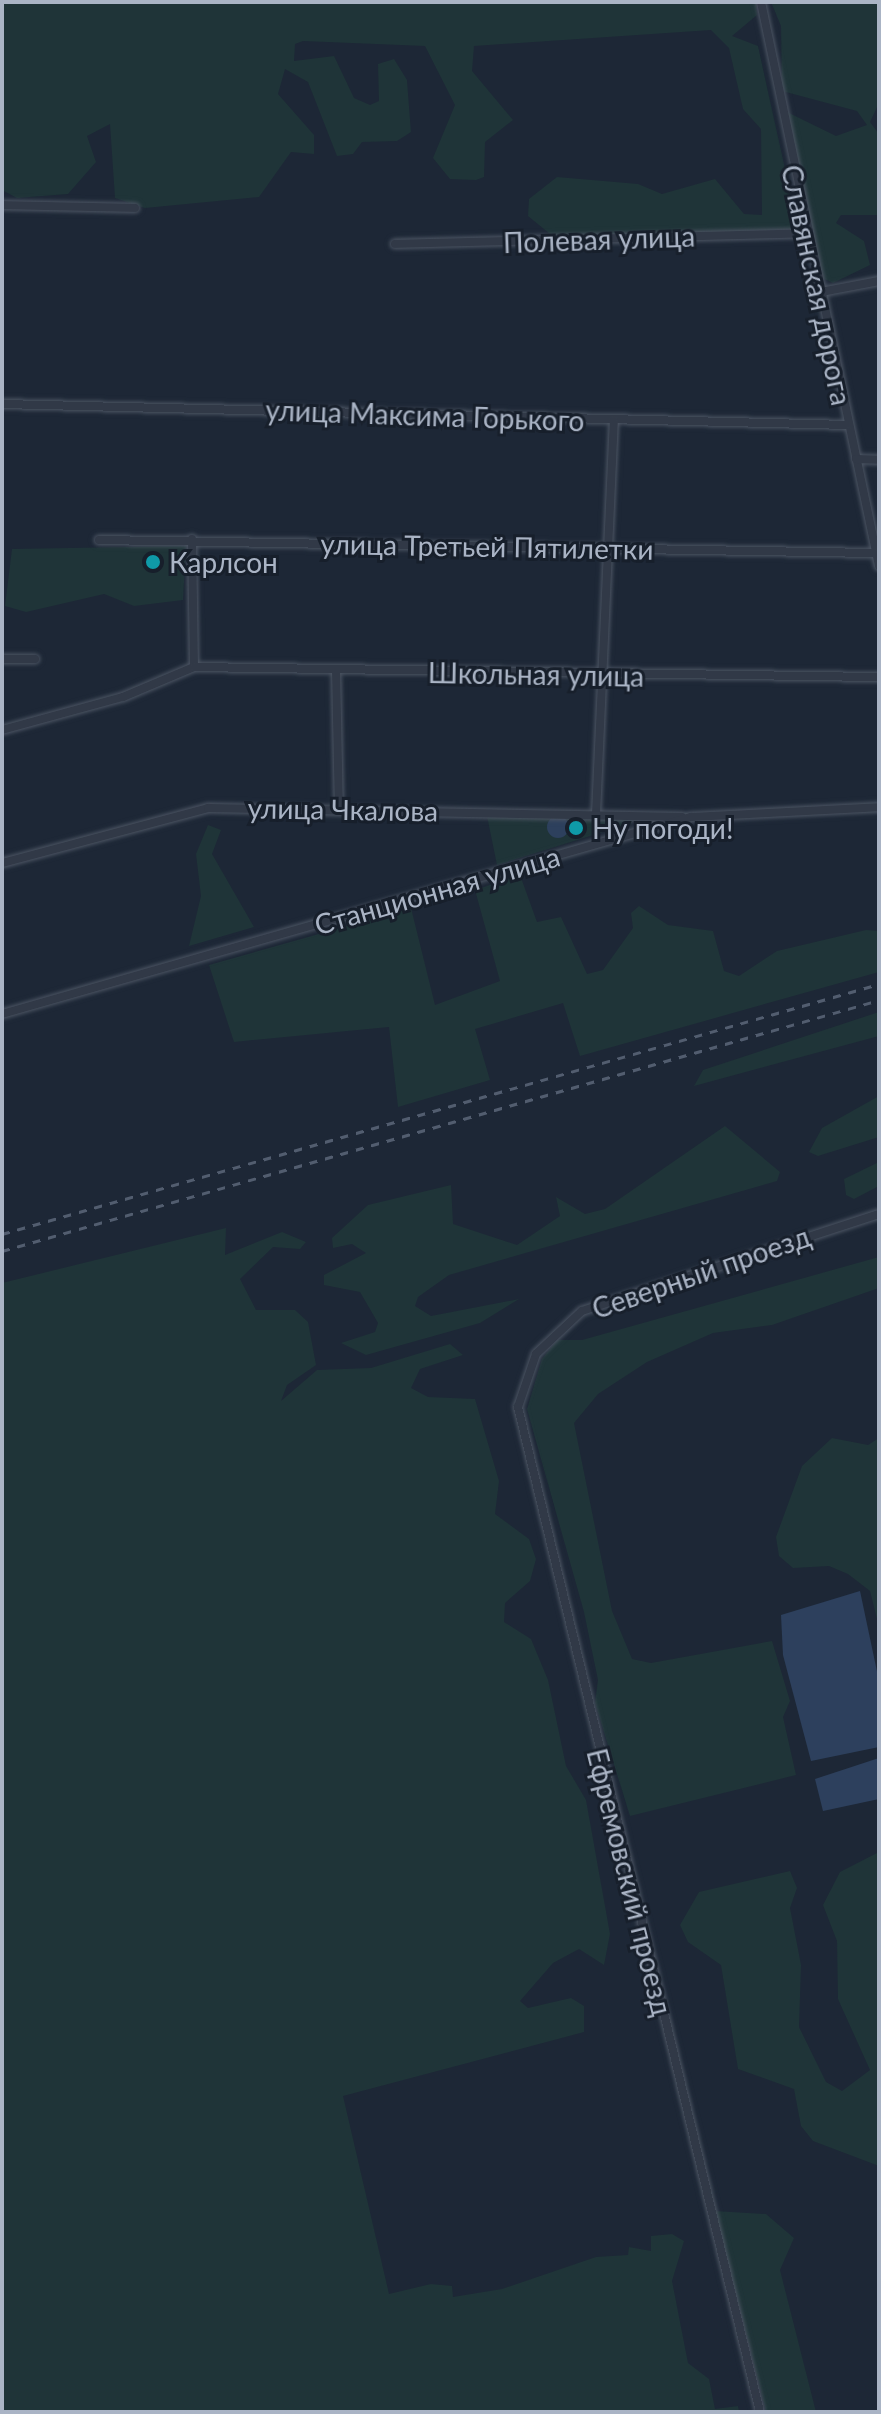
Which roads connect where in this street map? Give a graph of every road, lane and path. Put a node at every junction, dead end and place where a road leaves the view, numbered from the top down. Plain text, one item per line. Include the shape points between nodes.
1 (761, 2) edge
2 (2, 205) edge
3 (135, 208) dead end
4 (804, 233) junction
5 (395, 244) dead end
6 (879, 281) edge
7 (821, 292) junction
8 (2, 404) edge
9 (614, 420) junction
10 (847, 425) junction
11 (856, 459) junction
12 (879, 460) edge
13 (192, 539) junction
14 (99, 540) dead end
15 (608, 548) junction
16 (876, 553) junction
17 (879, 566) edge
18 (2, 659) edge
19 (35, 659) dead end
20 (194, 667) junction
21 (336, 670) junction
22 (602, 675) junction
23 (879, 677) edge
24 (2, 730) edge
25 (879, 807) edge
26 (339, 809) junction
27 (596, 814) junction
28 (640, 815) junction
29 (691, 817) junction
30 (641, 832) junction
31 (2, 863) edge
32 (2, 1014) edge
33 (879, 1214) edge
34 (536, 1354) joint
35 (760, 2412) edge

1 - 4 street, Славянская дорога
2 - 3 street
4 - 5 street, Полевая улица
4 - 7 street, Славянская дорога
6 - 7 street
7 - 10 street, Славянская дорога
8 - 9 street, улица Максима Горького
9 - 10 street, улица Максима Горького
9 - 15 street
10 - 11 street, Славянская дорога
11 - 12 street
11 - 16 street, Славянская дорога
13 - 14 street, улица Третьей Пятилетки
13 - 15 street, улица Третьей Пятилетки
13 - 20 street
15 - 16 street, улица Третьей Пятилетки
15 - 22 street
16 - 17 street, Славянская дорога
18 - 19 street
20 - 21 street, Школьная улица
20 - 24 street via 123,697
21 - 22 street, Школьная улица
21 - 26 street
22 - 23 street, Школьная улица
22 - 27 street
25 - 29 street, Станционная улица
26 - 27 street, улица Чкалова
26 - 31 street, улица Чкалова via 189,811
27 - 28 street, улица Чкалова
28 - 29 street, улица Чкалова
28 - 30 street
29 - 30 street, Станционная улица
30 - 32 street, Станционная улица
33 - 34 street, Северный проезд via 603,1301 561,1325
34 - 35 street, Ефремовский проезд via 521,1392 521,1438

